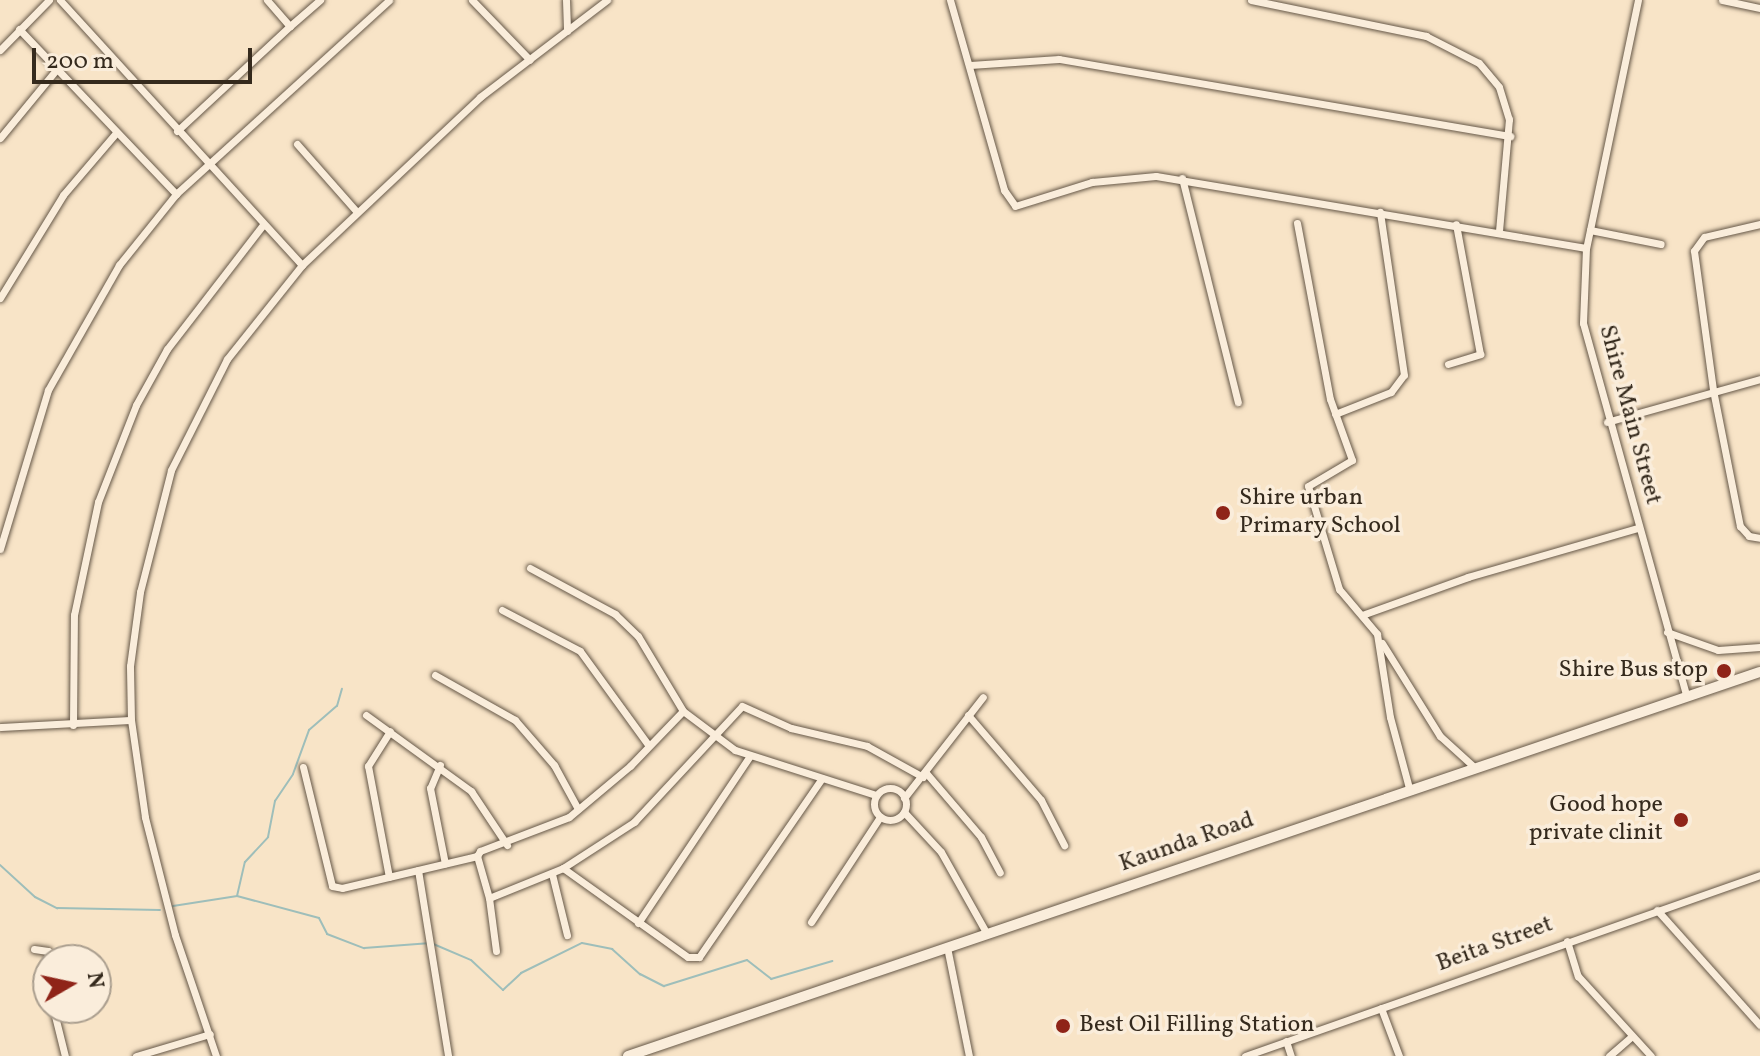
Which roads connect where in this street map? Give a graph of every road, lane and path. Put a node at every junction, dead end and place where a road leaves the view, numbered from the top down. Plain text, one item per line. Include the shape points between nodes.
1 (49, 0) edge
2 (60, 0) edge
3 (267, 0) edge
4 (320, 0) edge
5 (389, 0) edge
6 (472, 0) edge
7 (566, 0) edge
8 (950, 0) edge
9 (1251, 0) edge
10 (1638, 0) edge
11 (1722, 0) edge
12 (602, 1) edge
13 (1760, 8) edge
14 (290, 26) junction
15 (19, 29) junction
16 (567, 31) junction
17 (0, 50) edge
18 (530, 60) junction
19 (970, 65) junction
20 (56, 70) junction
21 (177, 131) junction
22 (116, 133) junction
23 (1510, 136) junction
24 (0, 138) edge
25 (297, 144) dead end
26 (209, 167) junction
27 (1182, 178) junction
28 (176, 194) junction
29 (356, 211) junction
30 (1380, 212) junction
31 (1297, 223) dead end
32 (1456, 224) junction
33 (1760, 224) edge
34 (263, 225) junction
35 (1499, 230) junction
36 (1590, 230) junction
37 (1661, 244) dead end
38 (1586, 248) junction
39 (302, 265) junction
40 (0, 298) edge
41 (1448, 364) dead end
42 (1760, 379) edge
43 (1713, 390) junction
44 (1238, 402) dead end
45 (1335, 414) junction
46 (1607, 422) junction
47 (1638, 528) junction
48 (1760, 538) edge
49 (0, 549) edge
50 (530, 568) dead end
51 (502, 610) dead end
52 (1362, 615) junction
53 (1667, 632) junction
54 (1377, 634) junction
55 (1760, 647) edge
56 (1760, 672) edge
57 (435, 675) dead end
58 (1686, 695) junction
59 (983, 697) dead end
60 (683, 711) junction
61 (366, 715) dead end
62 (968, 715) junction
63 (131, 720) junction
64 (73, 725) junction
65 (0, 727) edge
66 (390, 731) junction
67 (715, 735) junction
68 (649, 746) junction
69 (750, 756) junction
70 (440, 765) junction
71 (1473, 766) junction
72 (303, 767) dead end
73 (925, 776) junction
74 (822, 778) junction
75 (1409, 788) junction
76 (876, 795) junction
77 (904, 798) junction
78 (578, 809) junction
79 (904, 812) junction
80 (880, 817) junction
81 (507, 845) junction
82 (1064, 845) dead end
83 (477, 856) junction
84 (445, 864) junction
85 (563, 868) junction
86 (418, 870) junction
87 (1000, 872) dead end
88 (552, 874) junction
89 (1760, 875) edge
90 (389, 877) junction
91 (489, 898) junction
92 (1657, 910) junction
93 (811, 922) dead end
94 (638, 923) junction
95 (987, 934) junction
96 (567, 935) dead end
97 (1567, 941) junction
98 (947, 947) junction
99 (496, 951) dead end
100 (1381, 1008) junction
101 (57, 1024) edge
102 (1760, 1025) edge
103 (210, 1034) junction
104 (1632, 1036) junction
105 (1286, 1041) junction
106 (65, 1056) edge
107 (136, 1056) edge
108 (216, 1056) edge
109 (448, 1056) edge
110 (628, 1056) edge
111 (969, 1056) edge
112 (1245, 1056) edge
113 (1291, 1056) edge
114 (1399, 1056) edge
115 (1609, 1056) edge
116 (1651, 1056) edge

1 - 15 street
2 - 21 street
3 - 14 street
4 - 14 street
5 - 26 street
6 - 18 street
7 - 16 street
8 - 19 street
9 - 23 street via 1426,36 1455,47 1479,63 1499,87
10 - 36 street, Shire Main Street
11 - 13 street
12 - 16 street
14 - 21 street
15 - 17 street
15 - 20 street
16 - 18 street
18 - 29 street via 480,97
19 - 23 street via 1059,59
19 - 27 street via 1004,190 1015,206 1092,182
20 - 22 street
20 - 24 street
21 - 26 street
22 - 28 street
22 - 40 street via 63,195
23 - 35 street
25 - 29 street
26 - 28 street
26 - 34 street
27 - 30 street
27 - 44 street
28 - 49 street via 97,299 48,390
29 - 39 street
30 - 32 street
30 - 45 street via 1404,375 1391,392
31 - 45 street
32 - 35 street
32 - 41 street via 1480,354
33 - 43 street via 1704,237 1694,251
34 - 39 street
34 - 64 street via 167,349 136,405 108,475 79,574
35 - 38 street
36 - 37 street
36 - 38 street, Shire Main Street
38 - 46 street, Shire Main Street via 1583,323
39 - 63 street via 227,359 171,470 140,592 130,666
42 - 43 street
43 - 46 street
43 - 48 street via 1740,526
45 - 52 street via 1352,462 1308,486 1339,589
46 - 47 street, Shire Main Street
47 - 52 street via 1468,577
47 - 53 street, Shire Main Street
50 - 60 street via 615,614 638,636
51 - 68 street via 580,651
52 - 54 street
53 - 55 street via 1718,650
53 - 58 street, Shire Main Street
54 - 71 street via 1440,736
54 - 75 street
56 - 58 main road, Kaunda Road
57 - 78 street via 515,720 554,765
58 - 71 main road, Kaunda Road
59 - 62 street
60 - 67 street
60 - 68 street
61 - 66 street
62 - 73 street
62 - 82 street via 1041,800
63 - 64 street
63 - 103 street via 145,817 175,935
64 - 65 street
66 - 70 street
66 - 90 street via 368,766
67 - 69 street
67 - 73 street via 742,706 791,728 867,746
67 - 85 street via 634,822
68 - 78 street
69 - 74 street
69 - 94 street
70 - 81 street via 471,791
70 - 84 street via 430,788
71 - 75 main road, Kaunda Road
72 - 90 street via 332,886
73 - 77 street
73 - 87 street via 981,837
74 - 76 street
74 - 94 street via 699,957 688,957
75 - 95 main road, Kaunda Road
76 - 77 street via 892,788
76 - 80 street
77 - 79 street
78 - 81 street
79 - 80 street via 894,820
79 - 95 street via 941,852
80 - 93 street
81 - 83 street
83 - 84 street
83 - 91 street
84 - 86 street
85 - 88 street
85 - 94 street
86 - 90 street
86 - 109 street
88 - 91 street
88 - 96 street
89 - 92 street, Beita Street
91 - 99 street
92 - 97 street, Beita Street
92 - 102 street
95 - 98 main road, Kaunda Road
97 - 100 street, Beita Street
97 - 104 street via 1578,976
98 - 110 main road, Kaunda Road
98 - 111 street
100 - 105 street, Beita Street
100 - 114 street
101 - 106 street
103 - 107 street
103 - 108 street
104 - 115 street
104 - 116 street
105 - 112 street, Beita Street
105 - 113 street

